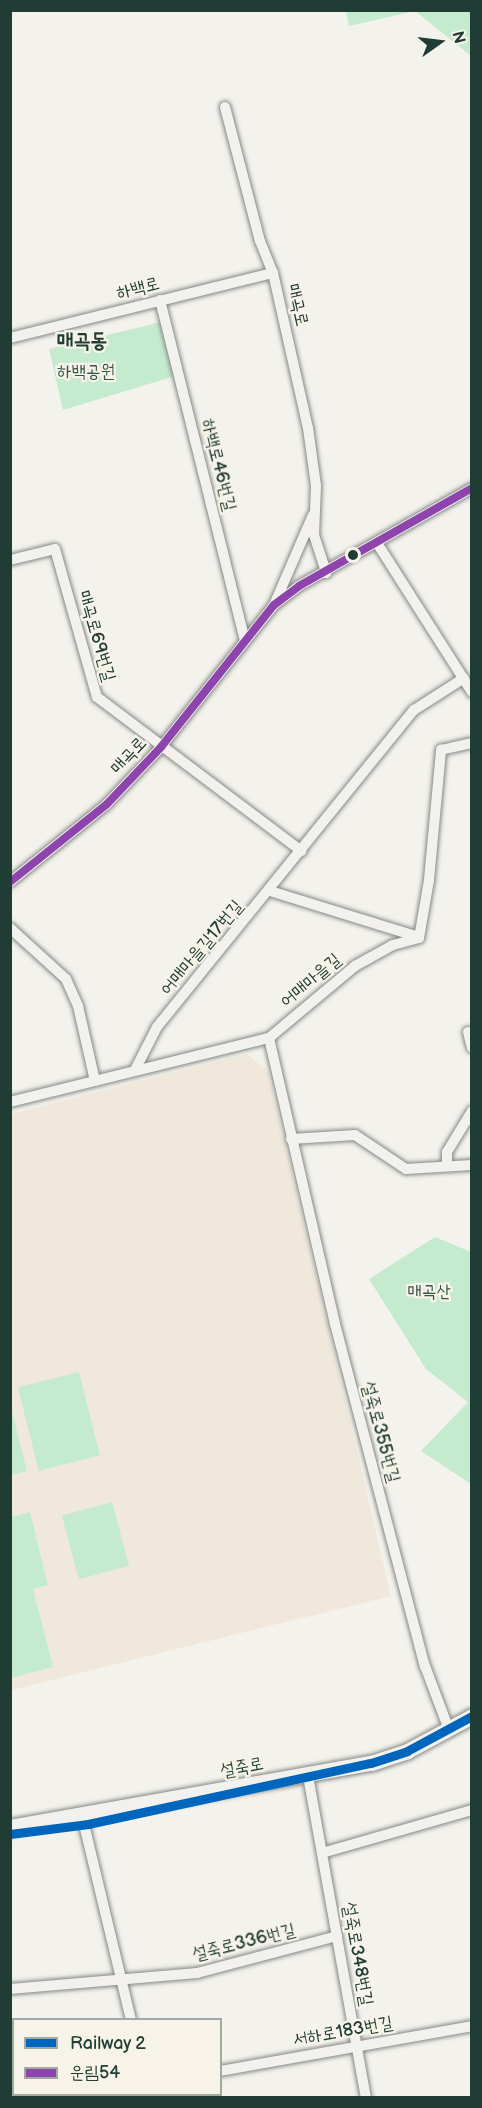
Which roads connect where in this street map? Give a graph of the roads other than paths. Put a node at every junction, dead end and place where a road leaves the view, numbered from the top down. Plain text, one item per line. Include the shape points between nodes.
1 (225, 107) dead end
2 (273, 273) junction
3 (160, 300) junction
4 (10, 338) edge
5 (471, 488) edge
6 (314, 514) junction
7 (377, 543) junction
8 (10, 560) edge
9 (326, 573) junction
10 (274, 605) junction
11 (244, 638) junction
12 (464, 678) junction
13 (471, 692) edge
14 (471, 743) edge
15 (161, 747) junction
16 (301, 851) junction
17 (10, 882) edge
18 (270, 891) junction
19 (10, 928) edge
20 (419, 938) junction
21 (468, 1032) dead end
22 (269, 1038) junction
23 (471, 1048) edge
24 (135, 1070) junction
25 (95, 1081) junction
26 (10, 1102) edge
27 (471, 1111) edge
28 (291, 1139) junction
29 (471, 1165) edge
30 (447, 1166) junction
31 (471, 1716) edge
32 (449, 1730) junction
33 (308, 1776) junction
34 (471, 1810) edge
35 (82, 1816) junction
36 (10, 1827) edge
37 (322, 1853) junction
38 (337, 1936) junction
39 (122, 1981) junction
40 (10, 1989) edge
41 (131, 2018) edge
42 (471, 2026) edge
43 (357, 2047) junction
44 (222, 2071) edge
45 (366, 2097) edge

1 - 2 street, 매곡로 via 260,241
2 - 3 street, 하백로
2 - 6 street, 매곡로 via 308,428 316,486
3 - 4 street, 하백로
3 - 11 street, 하백로46번길
5 - 7 street, 매곡로
6 - 9 street, 매곡로 via 318,555
6 - 10 street, 매곡로
7 - 9 street, 매곡로
7 - 12 street
8 - 15 street, 매곡로69번길 via 55,549 97,697
9 - 10 street, 매곡로
10 - 11 street, 매곡로
11 - 15 street, 매곡로
12 - 13 street
12 - 16 street, 어매마을길17번길 via 414,710
14 - 20 street via 441,750 429,880
15 - 16 street
15 - 17 street, 매곡로 via 101,810
16 - 18 street, 어매마을길17번길
18 - 20 street
18 - 24 street, 어매마을길17번길 via 157,1028
19 - 25 street via 66,979 78,1006
20 - 22 street, 어매마을길 via 393,945 355,966
21 - 23 street
22 - 24 street, 어매마을길
22 - 28 street, 설죽로355번길
24 - 25 street, 어매마을길
25 - 26 street, 어매마을길
27 - 30 street via 447,1152
28 - 30 street via 356,1135 406,1168
28 - 32 street, 설죽로355번길 via 425,1666
29 - 30 street
31 - 32 main road, 설죽로
32 - 33 main road, 설죽로 via 388,1758
33 - 35 main road, 설죽로
33 - 37 street, 설죽로348번길
34 - 37 street
35 - 36 main road, 설죽로
35 - 39 street
37 - 38 street, 설죽로348번길
38 - 39 street, 설죽로336번길 via 214,1970
38 - 43 street, 설죽로348번길
39 - 40 street, 설죽로336번길
39 - 41 street
42 - 43 street, 서하로183번길
43 - 44 street, 서하로183번길
43 - 45 street, 설죽로348번길

